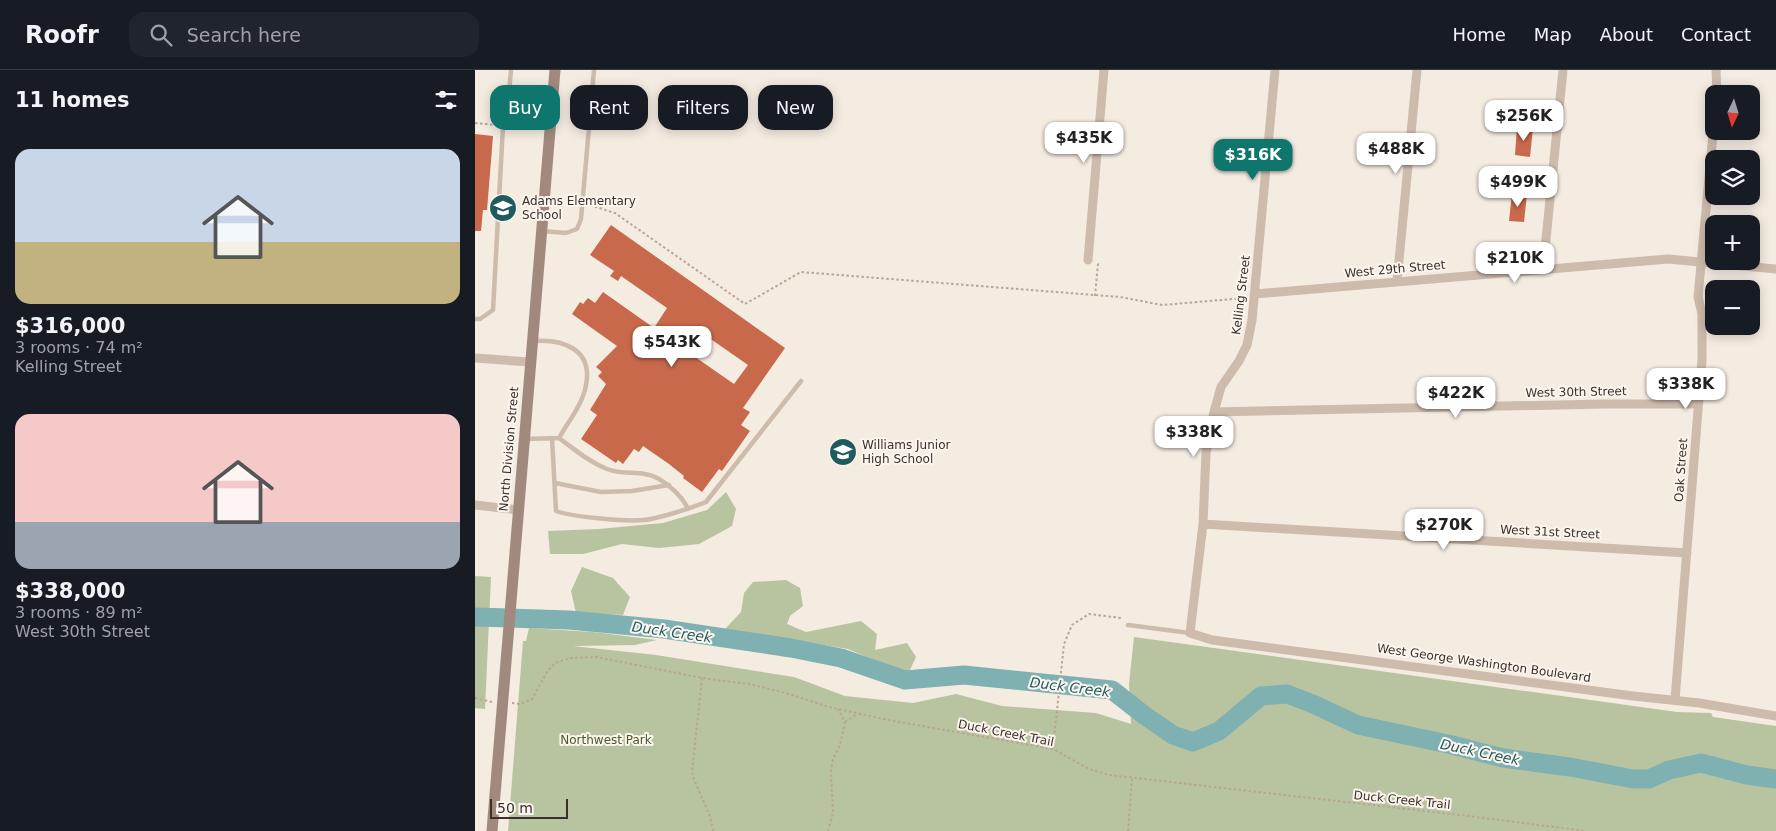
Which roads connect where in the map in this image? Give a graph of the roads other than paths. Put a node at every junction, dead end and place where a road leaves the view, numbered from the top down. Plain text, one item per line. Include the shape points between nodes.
1 (511, 70) edge
2 (555, 70) edge
3 (595, 70) edge
4 (1104, 70) edge
5 (1275, 70) edge
6 (1417, 70) edge
7 (1563, 70) edge
8 (1716, 70) edge
9 (1717, 85) edge
10 (1712, 140) edge
11 (541, 230) junction
12 (1088, 260) road end
13 (1700, 262) junction
14 (1543, 269) junction
15 (1776, 269) edge
16 (1397, 282) junction
17 (1255, 294) junction
18 (475, 319) edge
19 (532, 341) junction
20 (475, 358) edge
21 (530, 362) junction
22 (801, 380) dead end
23 (1698, 404) junction
24 (1214, 412) junction
25 (552, 438) junction
26 (559, 438) junction
27 (524, 440) junction
28 (555, 484) junction
29 (669, 485) junction
30 (475, 505) edge
31 (688, 509) junction
32 (518, 510) junction
33 (1203, 524) junction
34 (1687, 553) junction
35 (1128, 625) road end
36 (1190, 633) junction
37 (1675, 700) junction
38 (1776, 716) edge
39 (492, 831) edge

1 - 18 lane via 503,126 493,310
2 - 11 main road, North Division Street
3 - 11 lane via 581,219 577,229 566,233
4 - 12 street
5 - 17 street, Kelling Street
6 - 16 street
7 - 14 street
8 - 9 street
10 - 13 street, Oak Street
11 - 19 main road, North Division Street
13 - 14 street, West 29th Street via 1667,259
13 - 15 street, West 29th Street
13 - 23 street, Oak Street via 1698,297 1702,360
14 - 16 street, West 29th Street
16 - 17 street, West 29th Street
17 - 24 street, Kelling Street via 1247,344 1221,387
19 - 21 main road, North Division Street
19 - 26 lane via 552,340 569,346 579,354 587,372 580,401
20 - 21 street
21 - 27 main road, North Division Street
22 - 31 lane via 706,502
23 - 24 street, West 30th Street
23 - 34 street, Oak Street
24 - 33 street, Kelling Street via 1207,453
25 - 26 lane
25 - 27 lane
25 - 28 lane
26 - 29 lane via 609,470 648,474
27 - 32 main road, North Division Street
28 - 29 lane via 601,492
28 - 31 lane via 556,511 567,515 649,520
29 - 31 lane via 684,499
30 - 32 street
32 - 39 main road, North Division Street
33 - 34 street, West 31st Street
33 - 36 street, Kelling Street
34 - 37 street, Oak Street
35 - 36 lane
36 - 37 street, West George Washington Boulevard via 1222,641
37 - 38 street, West George Washington Boulevard

